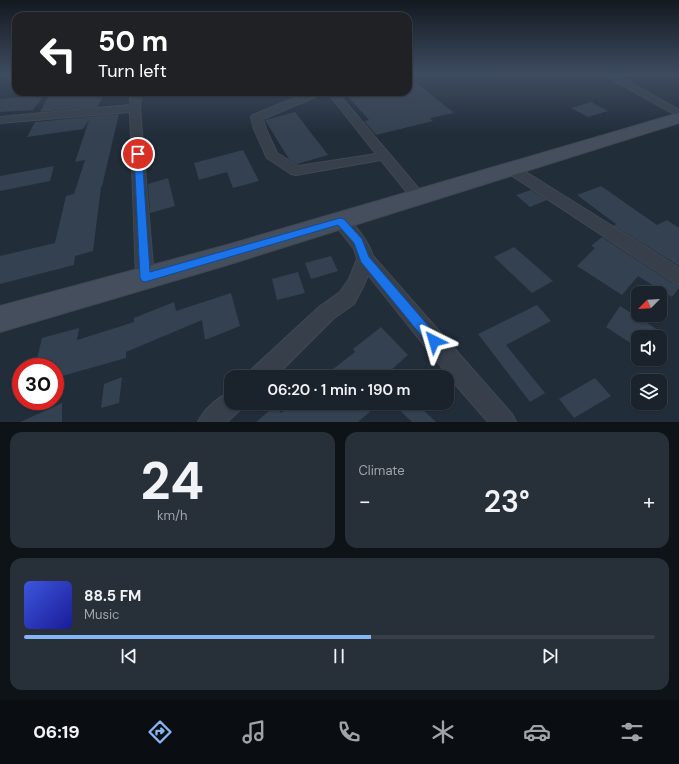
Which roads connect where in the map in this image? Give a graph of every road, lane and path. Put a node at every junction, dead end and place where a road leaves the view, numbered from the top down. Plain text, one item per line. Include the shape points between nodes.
1 (642, 94) edge
2 (136, 96) edge
3 (308, 96) edge
4 (335, 96) edge
5 (135, 108) junction
6 (679, 114) edge
7 (679, 118) edge
8 (0, 120) edge
9 (385, 156) junction
10 (513, 170) junction
11 (419, 198) junction
12 (340, 221) junction
13 (365, 259) junction
14 (679, 277) edge
15 (145, 278) junction
16 (0, 319) edge
17 (267, 370) edge
18 (224, 409) edge
19 (210, 422) edge
20 (504, 422) edge

1 - 6 street
2 - 5 street
3 - 9 street via 256,117 272,155 296,171
4 - 9 street
5 - 8 street
5 - 15 street
7 - 10 street
9 - 11 street
10 - 11 street
10 - 14 street
11 - 12 street
12 - 13 street via 358,242
12 - 15 street
13 - 17 street via 348,298 326,313
13 - 20 street
15 - 16 street
18 - 19 street

